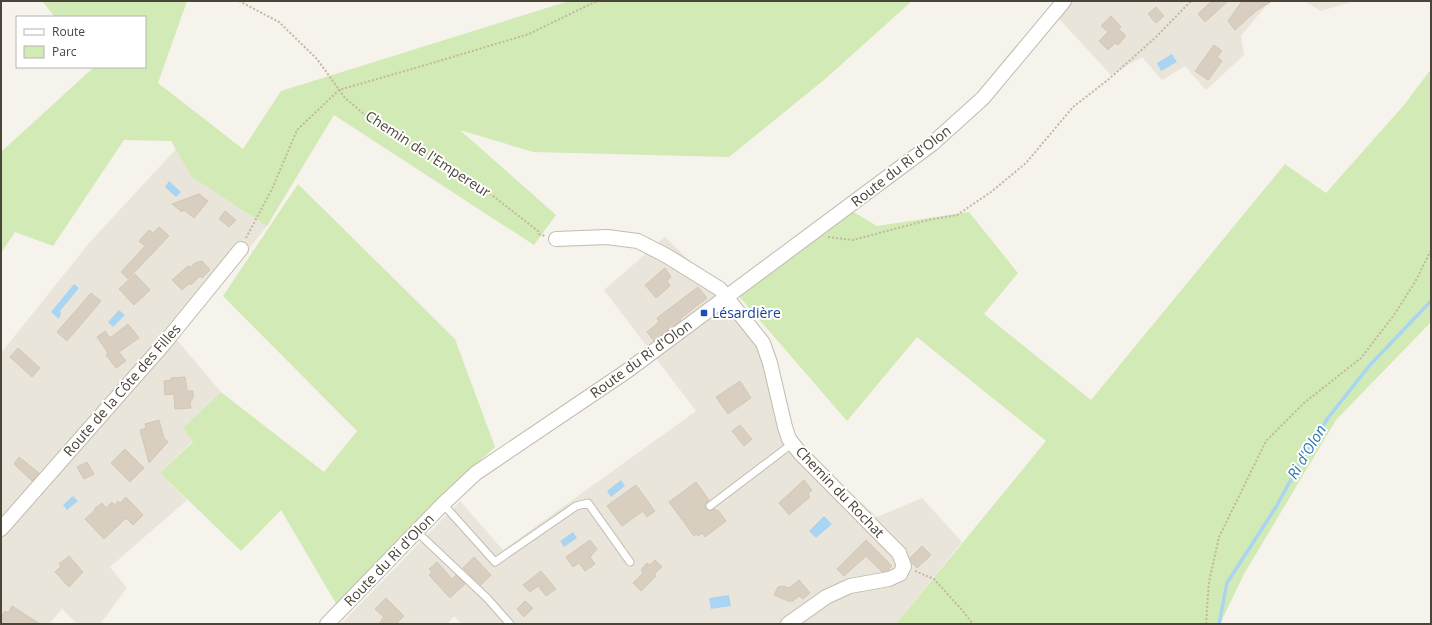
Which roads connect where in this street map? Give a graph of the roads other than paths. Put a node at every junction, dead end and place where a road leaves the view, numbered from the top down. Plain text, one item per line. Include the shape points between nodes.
1 (1064, 1) edge
2 (556, 239) road end
3 (241, 249) road end
4 (725, 297) junction
5 (792, 443) junction
6 (443, 504) junction
7 (710, 506) dead end
8 (1, 529) edge
9 (417, 532) junction
10 (630, 562) dead end
11 (327, 624) edge
12 (510, 624) edge
13 (788, 624) edge

1 - 4 street, Route du Ri d'Olon via 984,98 932,144
2 - 4 street via 607,237 638,241 713,284
3 - 8 street, Route de la Côte des Filles via 162,346
4 - 5 street, Chemin du Rochat via 763,343 785,427
4 - 6 street, Route du Ri d'Olon via 627,370 476,473
5 - 7 lane
5 - 13 street, Chemin du Rochat via 899,553 904,566 900,574 888,579 850,586 826,597
6 - 9 street, Route du Ri d'Olon
6 - 10 lane via 495,562 576,506 588,503
9 - 11 street, Route du Ri d'Olon
9 - 12 lane via 487,598

